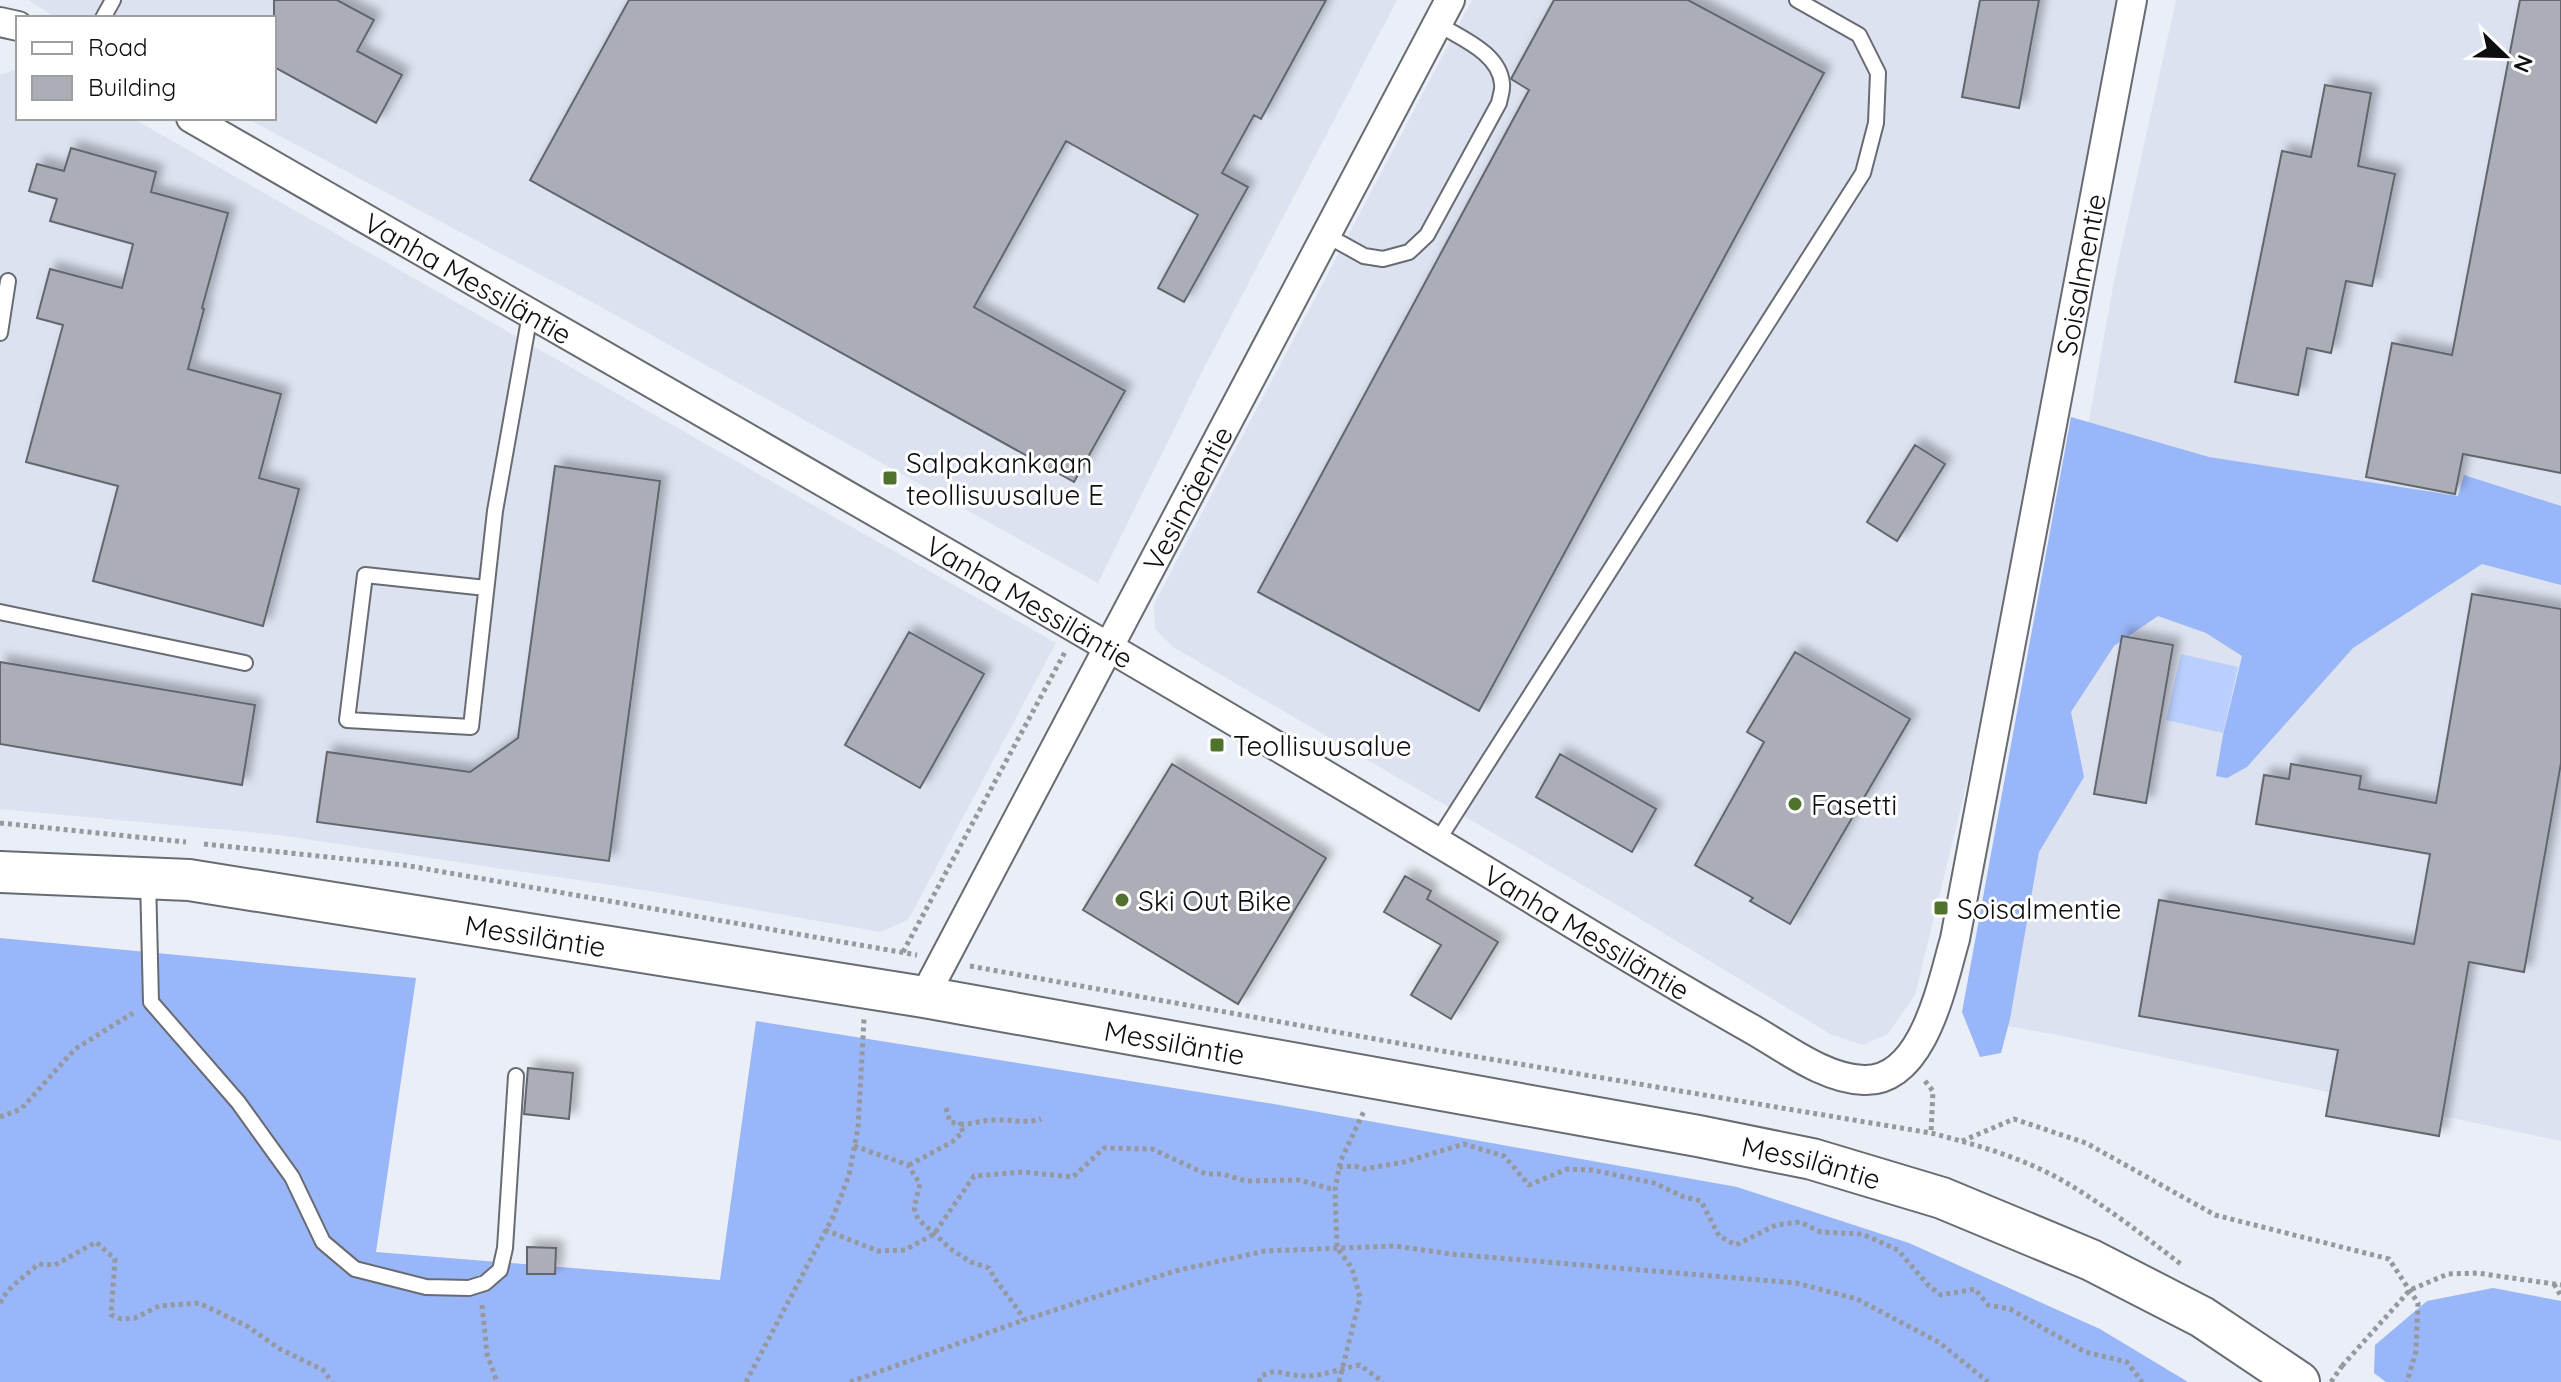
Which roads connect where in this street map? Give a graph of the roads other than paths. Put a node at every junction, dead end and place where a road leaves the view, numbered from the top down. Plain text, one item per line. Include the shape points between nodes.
1 (1797, 0) edge
2 (2132, 0) edge
3 (1444, 12) edge
4 (194, 120) edge
5 (1326, 235) junction
6 (8, 281) dead end
7 (530, 314) junction
8 (0, 333) edge
9 (486, 588) junction
10 (0, 612) edge
11 (1107, 647) junction
12 (245, 663) dead end
13 (1437, 842) junction
14 (0, 872) edge
15 (148, 878) junction
16 (924, 997) junction
17 (516, 1076) dead end
18 (1868, 1081) joint
19 (2299, 1382) edge

1 - 13 lane via 1859,35 1878,73 1876,123 1863,173
2 - 18 street, Soisalmentie via 1955,939 1934,1012 1916,1049 1899,1070
3 - 5 street, Vesimäentie
3 - 5 lane via 1497,66 1502,84 1499,103 1427,235 1409,252 1383,259 1364,256
4 - 7 street, Vanha Messiläntie
5 - 11 street, Vesimäentie
6 - 8 lane
7 - 9 lane
7 - 11 street, Vanha Messiläntie
9 - 9 lane via 471,727 347,720 365,575
10 - 12 lane
11 - 13 street, Vanha Messiläntie
11 - 16 street, Vesimäentie
13 - 18 street, Vanha Messiläntie via 1828,1072
14 - 15 street, Messiläntie
15 - 16 street, Messiläntie via 189,880
15 - 17 lane via 151,1002 238,1102 292,1177 323,1242 355,1269 426,1287 469,1288 500,1270
16 - 19 street, Messiläntie via 1812,1159 1942,1198 2091,1260 2202,1317

